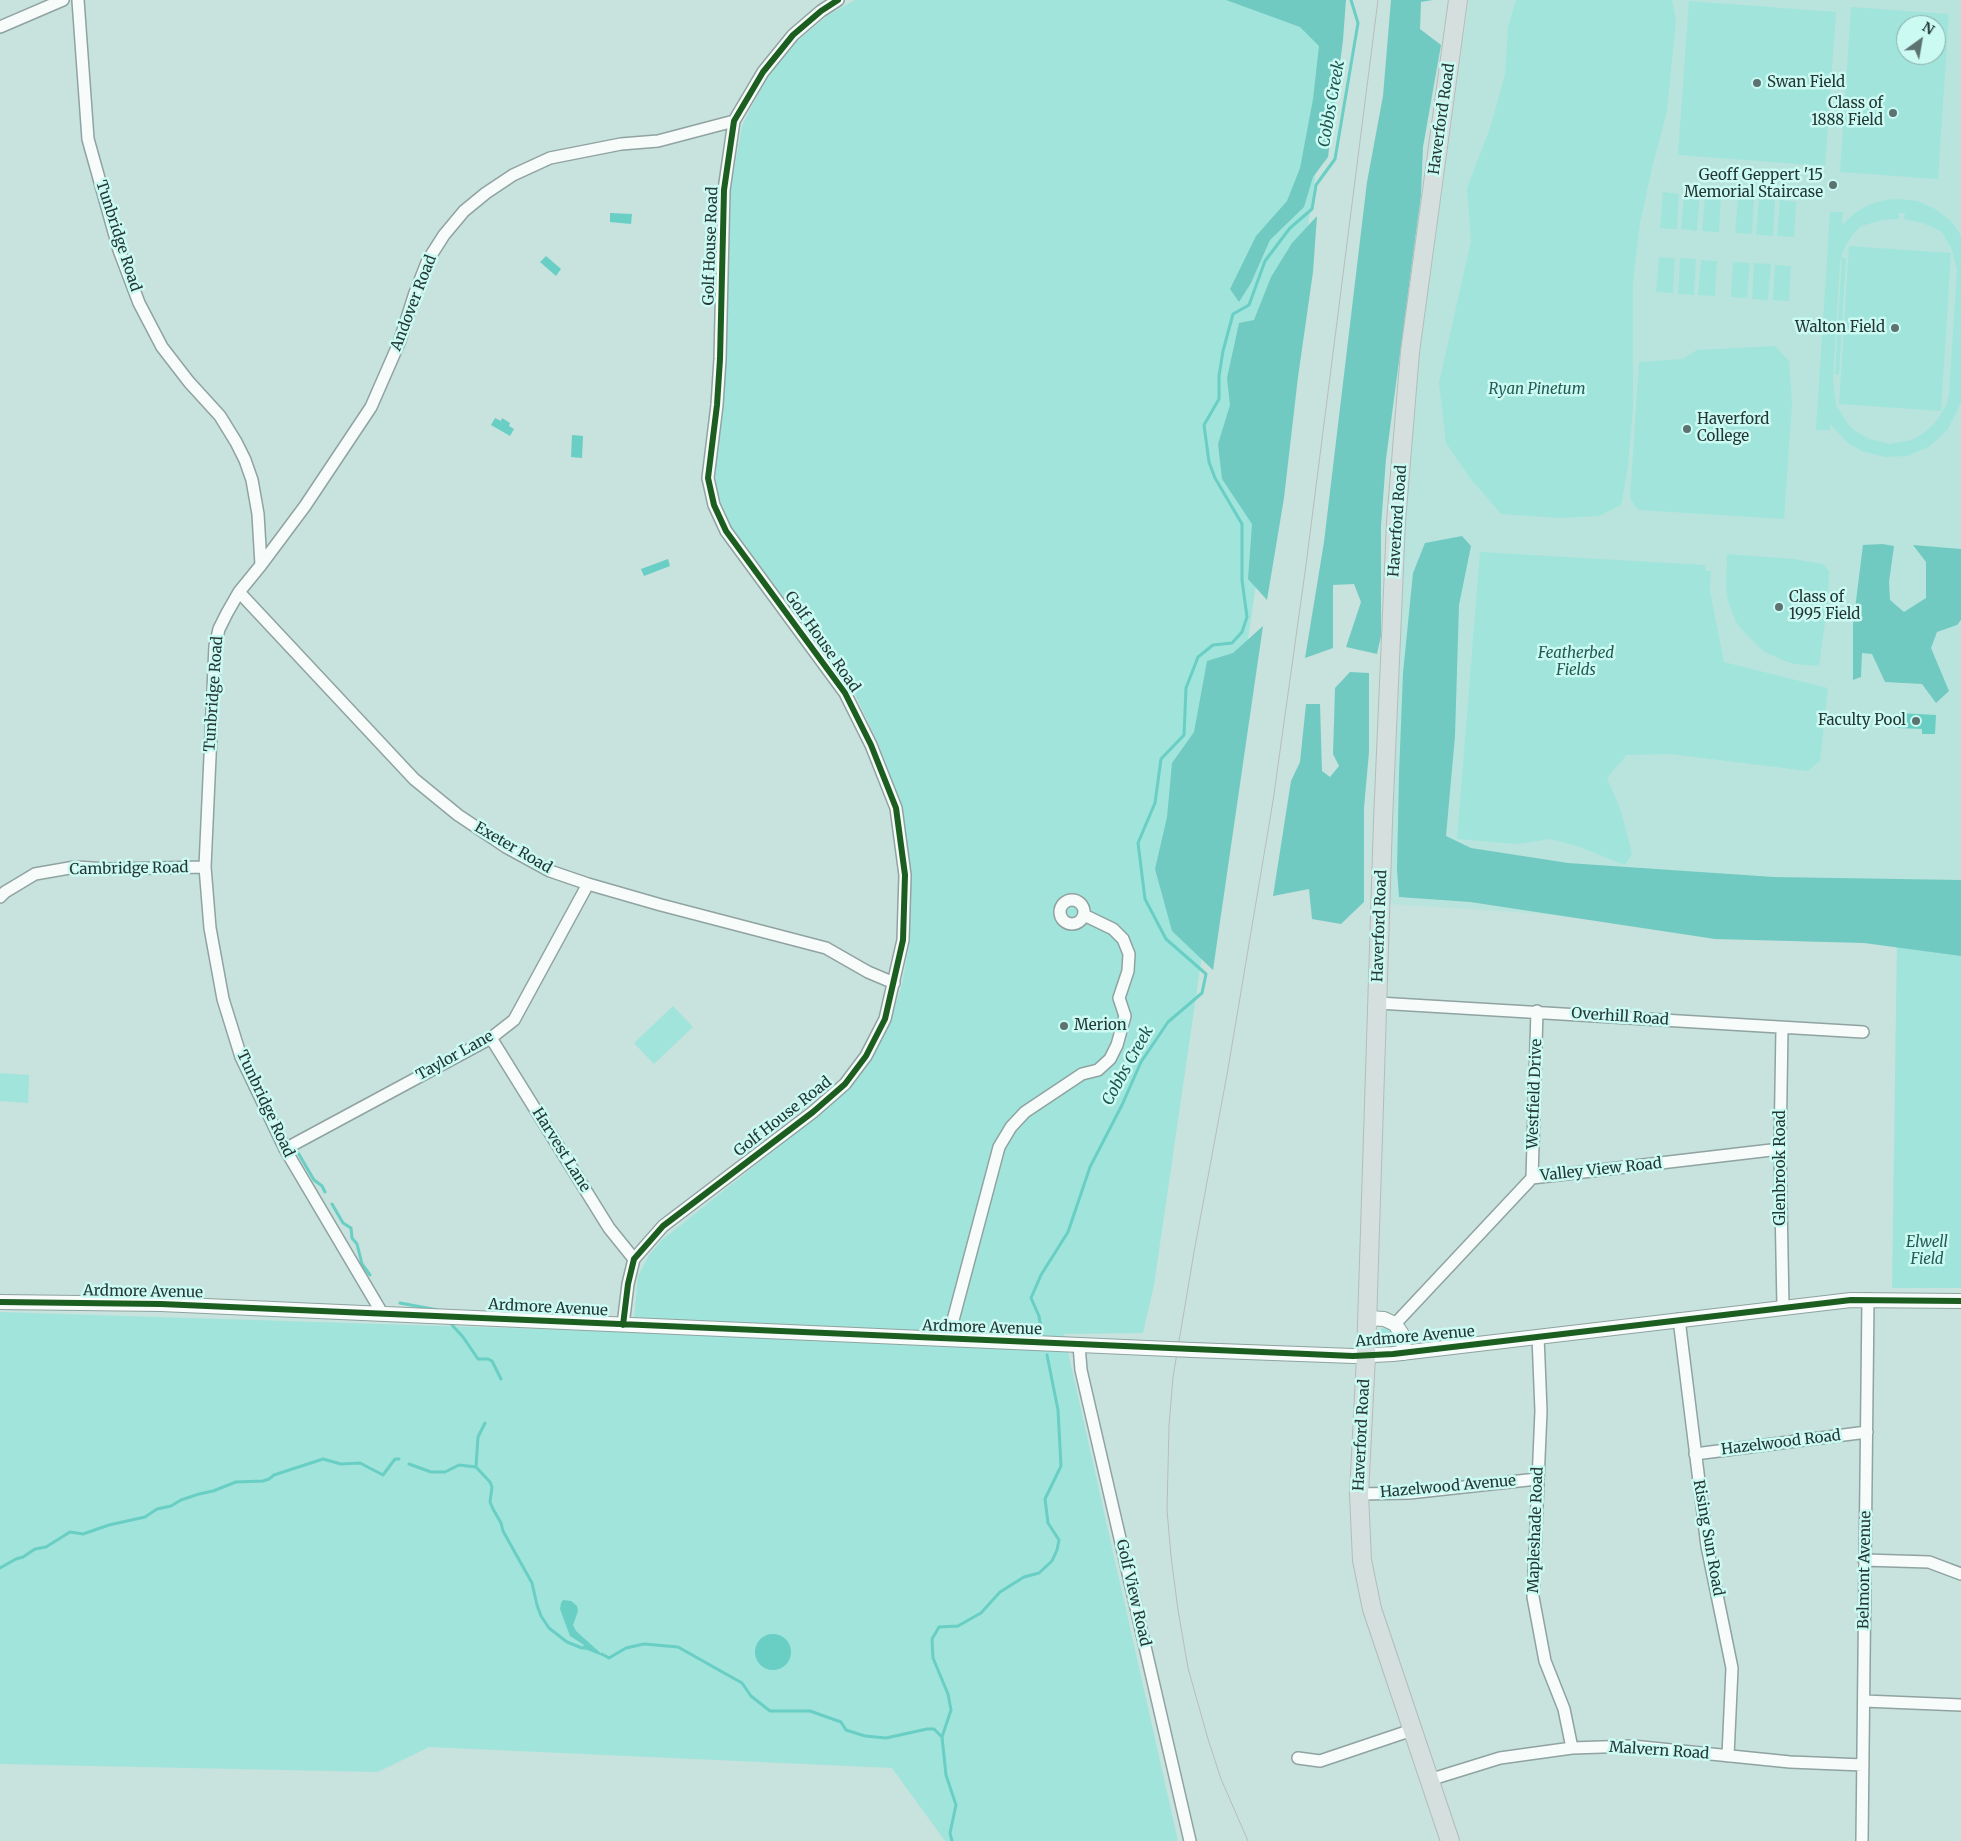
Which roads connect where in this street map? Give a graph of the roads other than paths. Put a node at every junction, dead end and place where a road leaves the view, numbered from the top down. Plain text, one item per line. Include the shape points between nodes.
1 (63, 0) edge
2 (78, 0) edge
3 (838, 0) edge
4 (1458, 0) edge
5 (0, 27) edge
6 (734, 121) junction
7 (261, 565) junction
8 (239, 592) junction
9 (204, 867) junction
10 (588, 884) junction
11 (0, 897) edge
12 (1084, 915) dead end
13 (894, 983) junction
14 (1378, 1003) junction
15 (1537, 1011) junction
16 (1782, 1028) junction
17 (1863, 1032) dead end
18 (491, 1038) junction
19 (1780, 1149) junction
20 (285, 1150) junction
21 (1532, 1178) junction
22 (634, 1259) junction
23 (1868, 1299) junction
24 (1961, 1301) edge
25 (0, 1302) edge
26 (1782, 1307) junction
27 (382, 1313) junction
28 (1368, 1318) junction
29 (1679, 1319) junction
30 (1395, 1324) junction
31 (623, 1325) junction
32 (1538, 1336) junction
33 (948, 1339) junction
34 (1079, 1344) junction
35 (1404, 1353) junction
36 (1366, 1356) junction
37 (1868, 1432) junction
38 (1695, 1454) junction
39 (1537, 1479) junction
40 (1359, 1494) junction
41 (1864, 1560) junction
42 (1961, 1574) edge
43 (1864, 1701) junction
44 (1961, 1705) edge
45 (1412, 1730) junction
46 (1572, 1748) junction
47 (1728, 1756) junction
48 (1298, 1758) dead end
49 (1863, 1765) junction
50 (1429, 1780) junction
51 (1190, 1841) edge
52 (1450, 1841) edge
53 (1862, 1841) edge

1 - 5 street
2 - 7 street, Tunbridge Road via 88,139 119,250 162,347 220,416 245,460 258,514
3 - 6 street, Golf House Road via 821,10 793,35 764,72
4 - 14 main road, Haverford Road via 1410,352 1396,522
6 - 7 street, Andover Road via 658,141 621,144 550,158 513,175 464,211 428,260 372,407
6 - 13 street, Golf House Road via 724,190 720,359 708,478 714,505 726,531 845,693 896,808 905,875 903,940
7 - 8 street, Tunbridge Road
8 - 9 street, Tunbridge Road via 218,630 215,646
8 - 10 street, Exeter Road via 414,779 458,815 506,847 550,871
9 - 11 street, Cambridge Road via 74,867 36,874
9 - 20 street, Tunbridge Road via 210,928 223,999 241,1057
10 - 13 street, Exeter Road via 826,948
10 - 18 street, Taylor Lane via 514,1020
12 - 33 street via 1114,929 1123,939 1129,954 1128,971 1119,998 1125,1016 1117,1044 1110,1059 1098,1070 1082,1074 1025,1112 999,1147
13 - 22 street, Golf House Road via 885,1019 866,1056 844,1084 813,1112 663,1226
14 - 15 street, Overhill Road
14 - 28 main road, Haverford Road
15 - 16 street, Overhill Road
15 - 21 street, Westfield Drive
16 - 17 street, Overhill Road
16 - 19 street, Glenbrook Road
18 - 20 street, Taylor Lane
18 - 22 street, Harvest Lane via 609,1228
19 - 21 street, Valley View Road
19 - 26 street, Glenbrook Road
20 - 27 street, Tunbridge Road
21 - 30 street, Valley View Road
22 - 31 street, Golf House Road
23 - 24 street, Ardmore Avenue
23 - 26 street, Ardmore Avenue
23 - 37 street, Belmont Avenue
25 - 27 street, Ardmore Avenue via 161,1304
26 - 29 street, Ardmore Avenue
27 - 31 street, Ardmore Avenue
28 - 30 street
28 - 36 main road, Haverford Road
29 - 32 street, Ardmore Avenue
29 - 38 street, Rising Sun Road
30 - 35 street via 1403,1336
31 - 33 street, Ardmore Avenue
32 - 35 street, Ardmore Avenue
32 - 39 street, Mapleshade Road via 1541,1411
33 - 34 street, Ardmore Avenue
34 - 36 street, Ardmore Avenue, bridge
34 - 51 street, Golf View Road via 1083,1379
35 - 36 street, Ardmore Avenue
36 - 40 main road, Haverford Road
37 - 38 street, Hazelwood Road
37 - 41 street, Belmont Avenue
38 - 47 street, Rising Sun Road via 1707,1546 1732,1668
39 - 40 street, Hazelwood Avenue via 1409,1493
39 - 46 street, Mapleshade Road via 1533,1597 1545,1661 1564,1709
40 - 45 main road, Haverford Road via 1362,1560 1372,1609
41 - 42 street via 1929,1562
41 - 43 street, Belmont Avenue
43 - 44 street
43 - 49 street, Belmont Avenue
45 - 48 street via 1320,1761
45 - 50 main road, Haverford Road
46 - 47 street, Malvern Road via 1632,1746
46 - 50 street, Malvern Road via 1500,1758
47 - 49 street, Malvern Road
49 - 53 street, Belmont Avenue
50 - 52 main road, Haverford Road

